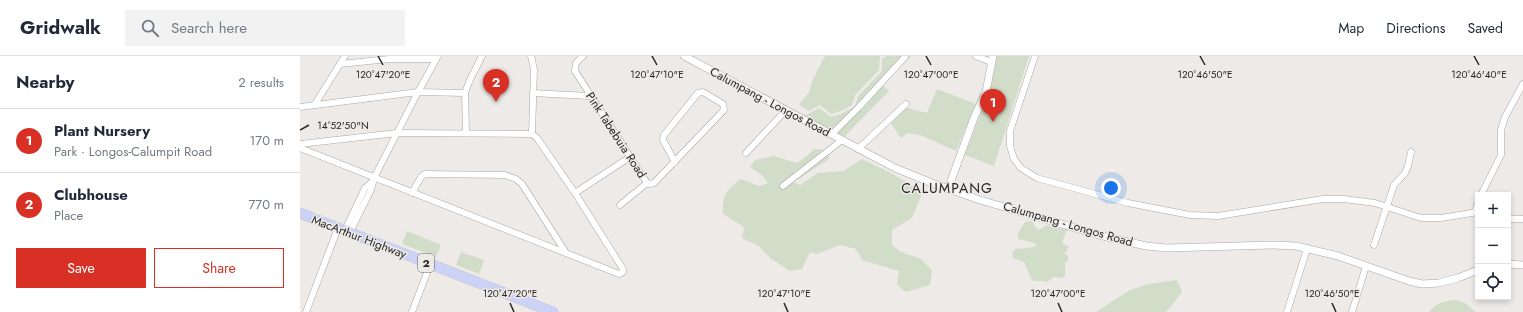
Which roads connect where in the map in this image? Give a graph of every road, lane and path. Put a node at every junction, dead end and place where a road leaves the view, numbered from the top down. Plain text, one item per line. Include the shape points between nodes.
1 (345, 56) edge
2 (482, 56) edge
3 (531, 56) edge
4 (583, 56) edge
5 (684, 56) edge
6 (976, 56) edge
7 (1035, 56) edge
8 (905, 57) dead end
9 (390, 58) edge
10 (437, 58) edge
11 (992, 59) edge
12 (340, 64) junction
13 (1523, 84) edge
14 (418, 92) junction
15 (465, 93) junction
16 (533, 93) junction
17 (589, 96) junction
18 (315, 104) junction
19 (906, 104) dead end
20 (300, 107) edge
21 (786, 110) junction
22 (397, 133) junction
23 (466, 133) junction
24 (532, 134) junction
25 (832, 134) junction
26 (842, 140) junction
27 (300, 144) edge
28 (300, 148) edge
29 (858, 149) junction
30 (1411, 152) dead end
31 (746, 153) dead end
32 (630, 157) junction
33 (675, 162) junction
34 (373, 180) junction
35 (647, 182) junction
36 (784, 186) dead end
37 (948, 189) junction
38 (1482, 192) edge
39 (412, 193) junction
40 (575, 193) junction
41 (620, 205) dead end
42 (1386, 207) junction
43 (1475, 212) edge
44 (300, 213) edge
45 (1511, 219) edge
46 (1523, 219) edge
47 (344, 230) junction
48 (1374, 245) dead end
49 (1307, 249) junction
50 (566, 253) junction
51 (1511, 264) edge
52 (430, 265) junction
53 (1523, 265) edge
54 (1366, 266) junction
55 (1475, 271) edge
56 (306, 312) edge
57 (412, 312) edge
58 (553, 312) edge
59 (1287, 312) edge
60 (1352, 312) edge

1 - 12 street
2 - 15 street
3 - 16 street via 534,69
4 - 17 street, Pink Tabebuia Road via 576,63 575,71
5 - 21 street, Calumpang - Longos Road
6 - 11 street
7 - 42 street via 1010,132 1010,146 1014,159 1021,168 1037,178 1128,203 1190,214 1218,216 1344,199
8 - 25 street
9 - 10 street
9 - 12 street
10 - 14 street
11 - 37 street via 986,92
12 - 18 street
13 - 38 street via 1505,117 1501,130 1501,155
14 - 15 street
14 - 18 street
14 - 22 street
15 - 23 street
16 - 17 street
16 - 24 street
17 - 32 street, Pink Tabebuia Road
18 - 20 street
19 - 29 street
21 - 25 street, Calumpang - Longos Road
21 - 31 street
22 - 23 street
22 - 27 street
22 - 34 street
23 - 24 street
24 - 40 street
25 - 26 street, Calumpang - Longos Road
26 - 29 street, Calumpang - Longos Road
26 - 36 street
28 - 34 street
29 - 37 street, Calumpang - Longos Road via 895,168
30 - 42 street via 1408,166 1394,186
32 - 35 street, Pink Tabebuia Road
32 - 40 street
33 - 33 street, Pink Tabebuia Road via 663,140 664,135 698,93 703,92 723,104 724,110
33 - 35 street, Pink Tabebuia Road via 654,183
34 - 39 street
34 - 47 street via 365,188
35 - 41 street
37 - 49 street, Calumpang - Longos Road via 1099,235 1146,246 1167,248 1272,245
39 - 50 street
39 - 50 street via 425,174 511,177 522,184
40 - 50 street via 623,272 619,274
42 - 43 street via 1421,218 1441,218
42 - 48 street
44 - 47 highway, MacArthur Highway / 2
45 - 46 street
47 - 52 highway, MacArthur Highway / 2
47 - 56 street
49 - 54 street, Calumpang - Longos Road
49 - 59 street
51 - 53 street
52 - 57 street
52 - 58 highway, MacArthur Highway / 2
54 - 55 street, Calumpang - Longos Road via 1422,284 1439,283
54 - 60 street

